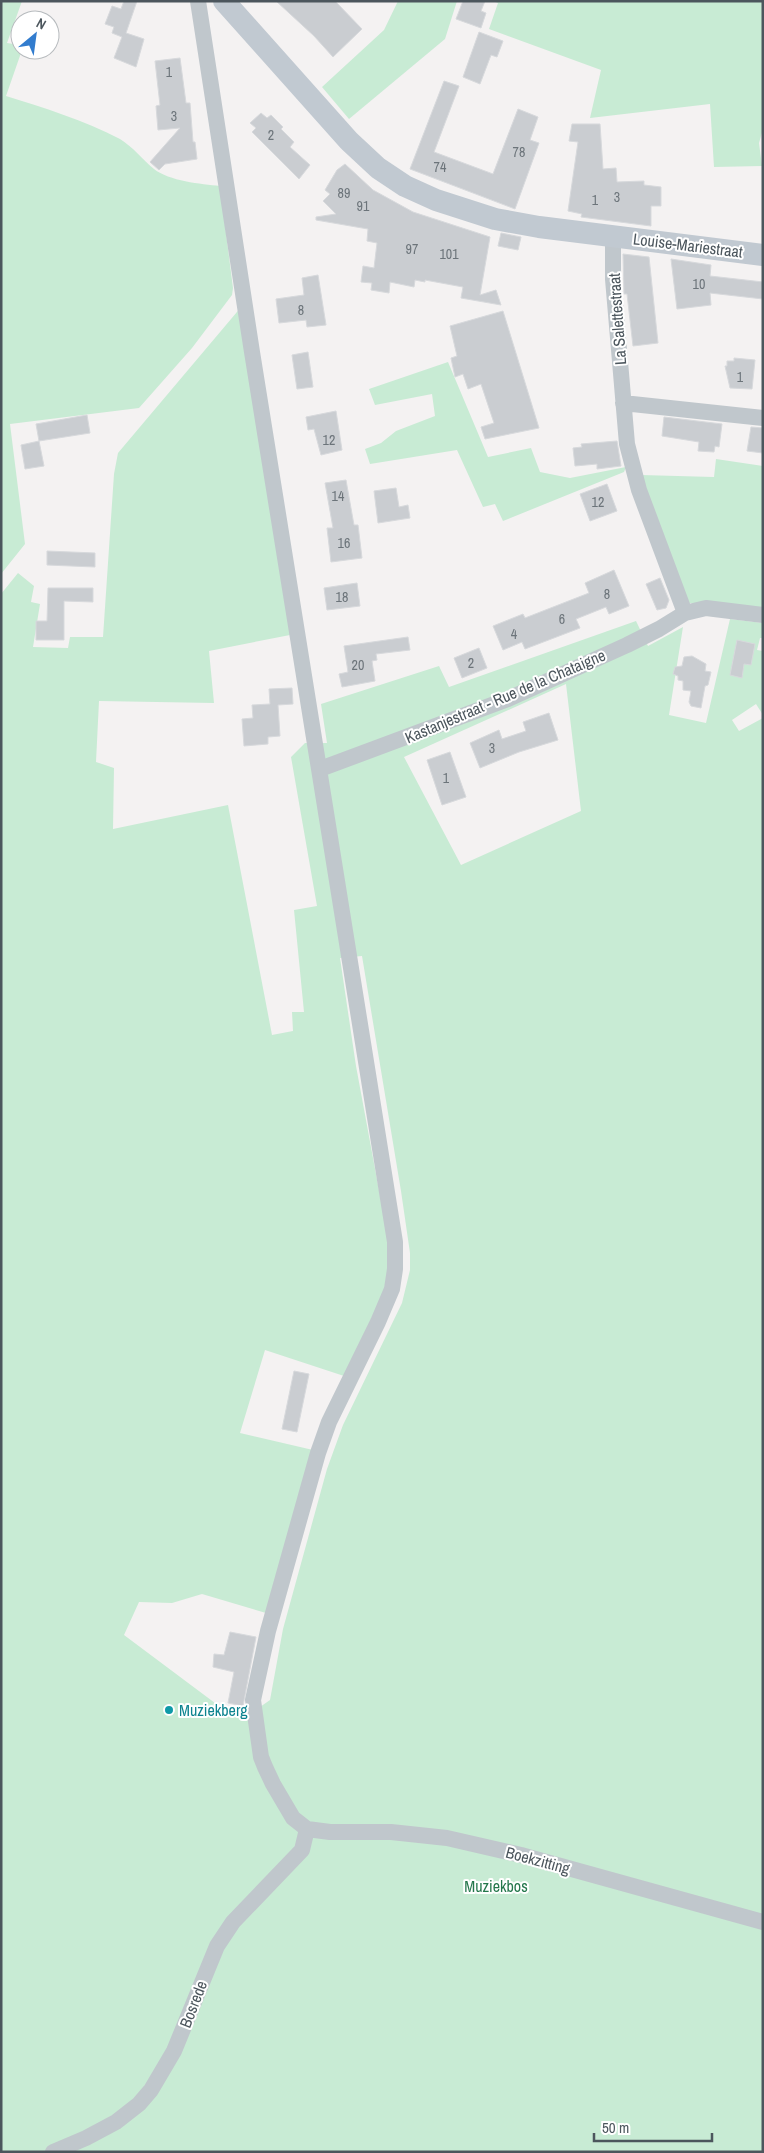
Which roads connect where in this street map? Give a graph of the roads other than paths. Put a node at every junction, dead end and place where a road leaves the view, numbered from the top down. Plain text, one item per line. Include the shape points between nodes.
1 (198, 1) edge
2 (224, 1) edge
3 (612, 236) junction
4 (763, 254) edge
5 (623, 403) junction
6 (763, 418) edge
7 (685, 612) junction
8 (763, 615) edge
9 (320, 769) junction
10 (308, 1829) junction
11 (763, 1922) edge
12 (53, 2152) edge

1 - 9 street
2 - 3 main road, Louise-Mariestraat via 345,137 378,168 405,186 496,219
3 - 4 main road, Louise-Mariestraat
3 - 5 street, La Salettestraat
5 - 6 street
5 - 7 street, La Salettestraat via 630,463
7 - 8 street, Kastanjestraat - Rue de la Chataigne via 706,608
7 - 9 street, Kastanjestraat - Rue de la Chataigne via 628,645 508,699
9 - 10 street via 395,1242 395,1269 392,1288 378,1322 329,1422 318,1454 268,1631 253,1700 265,1767 293,1818
10 - 11 street, Boekzitting via 447,1838
10 - 12 street, Bosrede via 302,1850 238,1917 217,1946 174,2051 151,2090 116,2122

